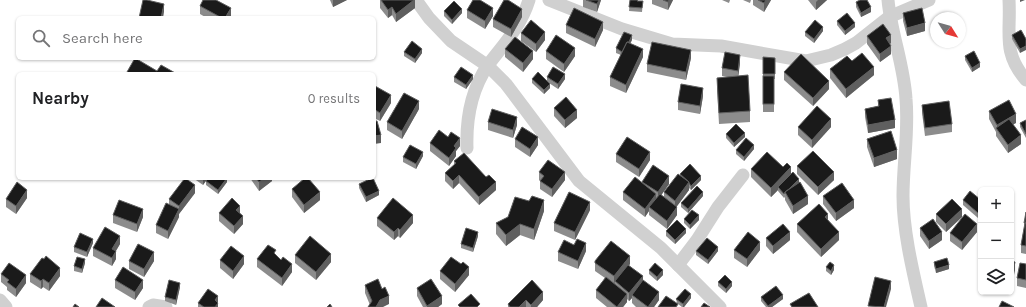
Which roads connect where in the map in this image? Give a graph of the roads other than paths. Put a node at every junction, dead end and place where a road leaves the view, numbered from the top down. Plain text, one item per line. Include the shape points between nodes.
1 (416, 0) edge
2 (529, 0) edge
3 (549, 0) edge
4 (888, 0) edge
5 (929, 0) edge
6 (1009, 0) edge
7 (889, 17) junction
8 (488, 66) junction
9 (1026, 80) edge
10 (467, 148) dead end
11 (743, 175) dead end
12 (678, 265) junction
13 (0, 300) edge
14 (6, 307) edge
15 (149, 307) edge
16 (166, 307) edge
17 (720, 307) edge
18 (921, 307) edge

1 - 8 street via 451,41
2 - 8 street via 514,32
3 - 7 street via 622,29 672,44 721,46 806,61 831,55 856,43
4 - 7 street
5 - 7 street
6 - 9 street via 1010,52 1012,61
7 - 18 street via 904,74 907,100 904,214
8 - 10 street via 470,104 466,132
8 - 12 street via 521,101 574,176
11 - 12 street
12 - 17 street
13 - 14 street
15 - 16 street

